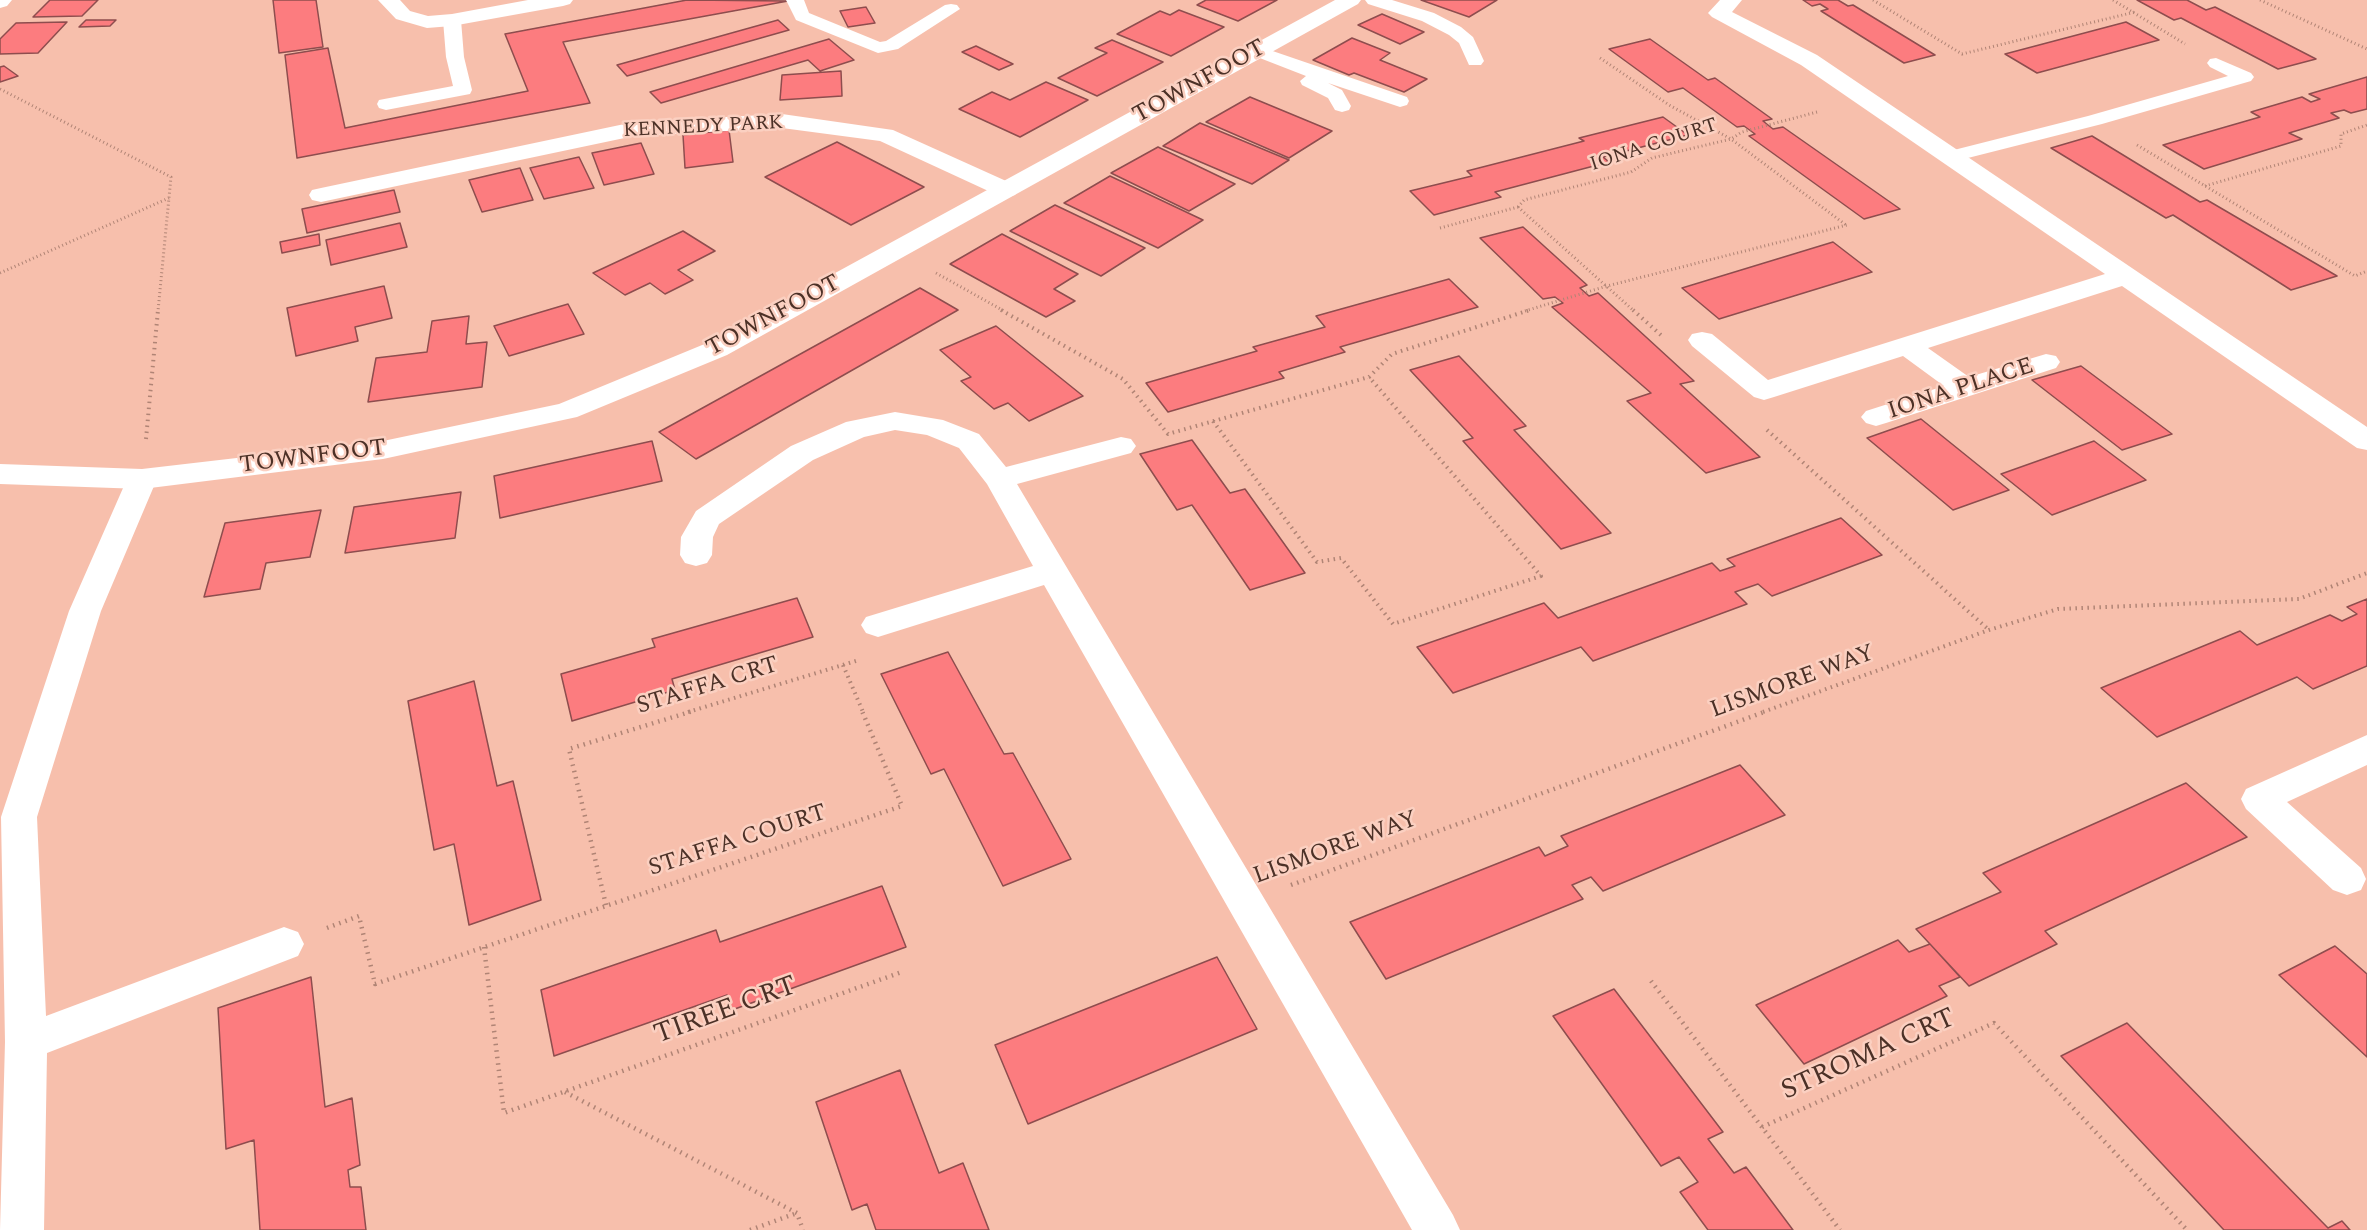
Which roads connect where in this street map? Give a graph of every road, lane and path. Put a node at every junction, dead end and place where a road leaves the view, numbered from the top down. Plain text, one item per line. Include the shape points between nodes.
1 (388, 0) edge
2 (563, 0) edge
3 (795, 0) edge
4 (1351, 0) edge
5 (1374, 0) edge
6 (1732, 0) edge
7 (1873, 0) edge
8 (2113, 0) edge
9 (2260, 0) edge
10 (951, 9) dead end
11 (2135, 12) junction
12 (452, 20) junction
13 (2367, 49) edge
14 (1254, 54) junction
15 (1600, 58) dead end
16 (1475, 61) dead end
17 (2216, 63) joint
18 (0, 90) edge
19 (1866, 99) junction
20 (1400, 101) dead end
21 (386, 104) dead end
22 (1342, 106) dead end
23 (2095, 120) junction
24 (2366, 125) edge
25 (1731, 140) junction
26 (1949, 157) junction
27 (2204, 187) junction
28 (1006, 190) junction
29 (321, 195) dead end
30 (169, 198) junction
31 (1518, 207) junction
32 (1440, 228) dead end
33 (897, 250) junction
34 (2367, 271) edge
35 (0, 273) edge
36 (2126, 276) junction
37 (1607, 286) junction
38 (1702, 340) dead end
39 (1670, 342) dead end
40 (1908, 346) junction
41 (2046, 362) dead end
42 (1369, 377) junction
43 (1965, 388) junction
44 (1876, 417) dead end
45 (1213, 421) junction
46 (1758, 422) dead end
47 (2363, 435) edge
48 (1121, 446) dead end
49 (0, 474) edge
50 (142, 479) junction
51 (999, 479) junction
52 (696, 555) dead end
53 (1053, 571) junction
54 (2367, 573) edge
55 (878, 625) dead end
56 (1989, 630) junction
57 (858, 660) dead end
58 (843, 665) junction
59 (2367, 749) edge
60 (9, 822) edge
61 (2347, 879) dead end
62 (1246, 901) junction
63 (606, 905) junction
64 (284, 944) joint
65 (484, 946) junction
66 (902, 972) dead end
67 (1651, 981) dead end
68 (26, 1042) junction
69 (565, 1092) junction
70 (1762, 1127) junction
71 (797, 1213) junction
72 (21, 1230) edge
73 (750, 1230) edge
74 (803, 1230) edge
75 (1437, 1230) edge
76 (1840, 1230) edge
77 (2187, 1230) edge

1 - 12 street via 403,15 427,22
2 - 12 street
3 - 10 lane via 802,16 878,48 892,45
4 - 14 street, TOWNFOOT
5 - 16 lane via 1428,17 1455,31 1467,40
6 - 19 street via 1719,13 1809,60
7 - 11 path via 1962,54
8 - 11 path
9 - 13 path
11 - 17 path
12 - 21 lane via 463,90
14 - 20 lane
14 - 22 lane via 1335,94
14 - 28 street, TOWNFOOT
15 - 25 path, IONA COURT via 1669,105
17 - 23 lane via 2245,78
18 - 30 path via 171,177
19 - 25 path via 1742,132
19 - 26 street
23 - 26 lane
23 - 27 path
24 - 27 path via 2340,134 2341,146
25 - 31 path, IONA COURT via 1652,158 1631,172 1524,200
25 - 37 path via 1847,225
26 - 36 street
27 - 34 path via 2355,276
28 - 29 street, KENNEDY PARK via 885,135 782,121 634,129
28 - 33 street, TOWNFOOT
30 - 35 path
30 - 50 path
31 - 32 path, IONA COURT
31 - 37 path
33 - 45 path via 1123,379 1168,434
33 - 50 street, TOWNFOOT via 717,349 567,411 383,450
36 - 40 street
36 - 47 street
37 - 39 path
37 - 42 path via 1392,354
38 - 40 street via 1764,391
40 - 43 street
41 - 43 street, IONA PLACE
42 - 45 path
42 - 45 path via 1541,576 1393,624 1341,558 1317,562
43 - 44 street, IONA PLACE
46 - 56 path
48 - 51 street
49 - 50 street, TOWNFOOT
50 - 60 street via 85,611
51 - 52 street via 969,441 933,427 895,422 856,429 802,453 707,518 697,537
51 - 53 street
53 - 55 street
53 - 62 street
54 - 56 path, LISMORE WAY via 2298,599 2058,609
56 - 62 path, LISMORE WAY
57 - 58 path, STAFFA CRT
58 - 63 path, STAFFA CRT via 569,749
58 - 63 path, STAFFA COURT via 902,806
59 - 61 street via 2259,799
60 - 68 street
62 - 75 street
63 - 65 path, STAFFA COURT
64 - 65 path, STAFFA COURT via 359,916 375,984
64 - 68 street
65 - 69 path, TIREE CRT via 504,1113
66 - 69 path, TIREE CRT
67 - 70 path
68 - 72 street
69 - 71 path
70 - 76 path
70 - 77 path, STROMA CRT via 1994,1023
71 - 73 path
71 - 74 path

